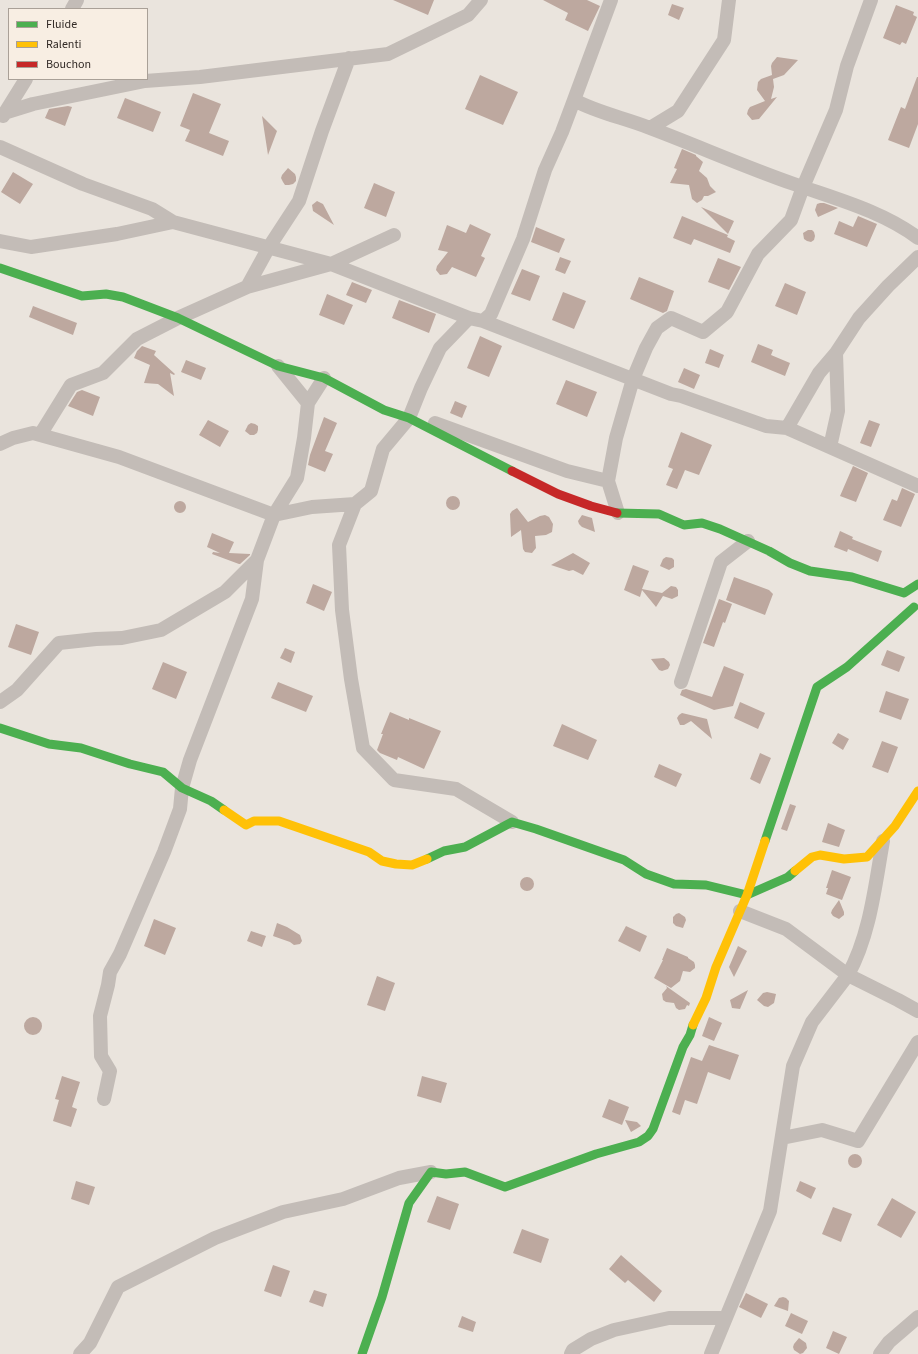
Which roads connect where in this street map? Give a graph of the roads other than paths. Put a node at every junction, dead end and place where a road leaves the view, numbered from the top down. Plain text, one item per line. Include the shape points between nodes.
1 (481, 0) edge
2 (611, 0) edge
3 (729, 0) edge
4 (872, 0) edge
5 (349, 58) junction
6 (25, 80) edge
7 (574, 100) junction
8 (2, 117) edge
9 (650, 128) junction
10 (0, 148) edge
11 (803, 187) junction
12 (173, 222) junction
13 (394, 235) dead end
14 (918, 238) edge
15 (0, 241) edge
16 (269, 247) junction
17 (918, 256) edge
18 (331, 264) junction
19 (0, 268) edge
20 (247, 287) junction
21 (178, 318) junction
22 (476, 320) junction
23 (836, 353) junction
24 (278, 366) junction
25 (324, 378) junction
26 (633, 379) junction
27 (308, 402) junction
28 (409, 418) junction
29 (787, 428) junction
30 (40, 435) junction
31 (0, 444) edge
32 (830, 447) junction
33 (608, 481) junction
34 (918, 486) edge
35 (355, 504) junction
36 (618, 513) junction
37 (274, 515) junction
38 (748, 541) junction
39 (257, 560) junction
40 (918, 584) edge
41 (904, 593) junction
42 (916, 610) edge
43 (681, 682) dead end
44 (0, 702) edge
45 (0, 728) edge
46 (182, 788) junction
47 (918, 791) edge
48 (512, 822) junction
49 (883, 840) junction
50 (747, 895) junction
51 (740, 911) junction
52 (848, 975) junction
53 (918, 1011) edge
54 (918, 1042) edge
55 (104, 1099) dead end
56 (782, 1138) junction
57 (431, 1172) junction
58 (918, 1317) edge
59 (725, 1318) junction
60 (80, 1354) edge
61 (362, 1354) edge
62 (571, 1354) edge
63 (711, 1354) edge
64 (880, 1354) edge

1 - 5 street via 468,15 388,54
2 - 7 street
3 - 9 street via 724,40 678,111
4 - 11 street via 847,66 836,110
5 - 8 street via 200,77 145,81 33,104
5 - 16 street via 299,201
6 - 8 street
7 - 9 street via 587,107
7 - 22 street via 491,314
9 - 11 street via 761,173
10 - 12 street via 83,184 152,208
11 - 14 street via 868,210
11 - 26 street via 790,220 758,254 727,312 703,332 671,318 658,328
12 - 15 street via 117,234 31,247
12 - 16 street
13 - 18 street
16 - 18 street
16 - 20 street
17 - 23 street via 859,318
18 - 20 street
18 - 22 street
19 - 21 street via 82,296 106,294 123,297
20 - 21 street
21 - 24 street
21 - 30 street via 138,339 103,373 71,385
22 - 26 street
22 - 28 street via 440,348
23 - 29 street via 819,373
23 - 32 street via 838,411
24 - 25 street
24 - 27 street
25 - 27 street
25 - 28 street via 384,410
26 - 29 street via 766,426
26 - 33 street via 616,438
27 - 37 street via 297,478
28 - 33 street via 438,423 567,471
28 - 35 street via 383,449 371,491
28 - 36 street via 558,494
29 - 32 street
30 - 31 street via 34,433
30 - 37 street via 119,457
32 - 34 street
33 - 36 street
35 - 37 street via 312,507
35 - 48 street via 339,545 342,610 363,748 394,780 456,789
36 - 38 street via 659,514 684,525 702,523
37 - 39 street
38 - 41 street via 810,571 852,577
38 - 43 street via 721,562
39 - 44 street via 225,592 161,630 122,638 59,643 17,690
39 - 46 street via 252,599 190,760
40 - 41 street
41 - 42 street
42 - 50 street via 847,667 817,687
45 - 46 street via 49,744 81,748 163,772
46 - 48 street via 211,801 246,825 254,822 279,821 369,852 382,861 396,864 412,865 444,851 465,847
46 - 55 street via 180,809 164,852 110,972 100,1016 102,1056 110,1071
47 - 49 street
48 - 50 street via 624,860 646,874 674,884 706,885
49 - 50 street via 867,857 812,857 788,877
49 - 52 street via 867,927
50 - 51 street
51 - 52 street via 786,929
51 - 57 street via 648,1136 639,1142 596,1154 506,1187 465,1172
52 - 53 street
52 - 56 street via 812,1022 793,1066
54 - 56 street via 858,1141 822,1130
56 - 59 street via 770,1211
57 - 60 street via 399,1178 344,1199 283,1212 215,1238 118,1287 90,1343
57 - 61 street via 409,1203 382,1297
58 - 64 street via 889,1342
59 - 62 street via 669,1318 614,1330 591,1339 572,1350
59 - 63 street

